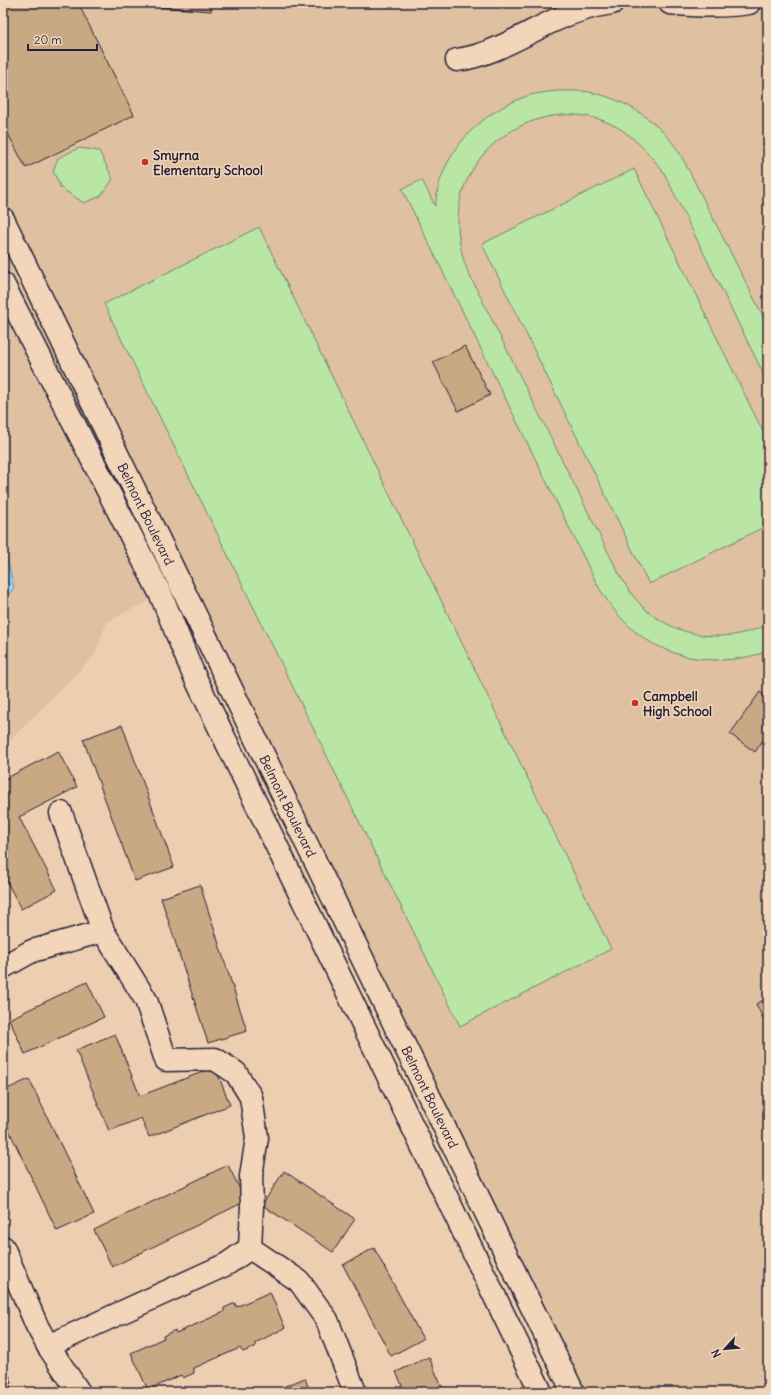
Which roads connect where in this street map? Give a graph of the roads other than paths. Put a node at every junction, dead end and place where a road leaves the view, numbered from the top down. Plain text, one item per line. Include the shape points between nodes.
1 (612, 3) edge
2 (670, 3) edge
3 (749, 3) edge
4 (457, 60) dead end
5 (3, 219) edge
6 (3, 284) edge
7 (61, 813) dead end
8 (103, 931) junction
9 (3, 967) edge
10 (434, 1105) junction
11 (408, 1119) junction
12 (3, 1247) edge
13 (250, 1248) junction
14 (48, 1346) junction
15 (78, 1392) edge
16 (355, 1392) edge
17 (541, 1392) edge
18 (573, 1392) edge

1 - 4 street via 574,12 489,52
2 - 3 street via 699,6
5 - 10 street, Belmont Boulevard
6 - 11 street, Belmont Boulevard via 161,595 193,673
7 - 8 street
8 - 9 street via 32,951
8 - 13 street via 146,1000 166,1060 215,1059 236,1073 251,1097 257,1138 251,1176
10 - 11 street
10 - 18 street, Belmont Boulevard
11 - 17 street, Belmont Boulevard
12 - 14 street
13 - 14 street via 227,1264
13 - 16 street via 299,1281 327,1320
14 - 15 street

